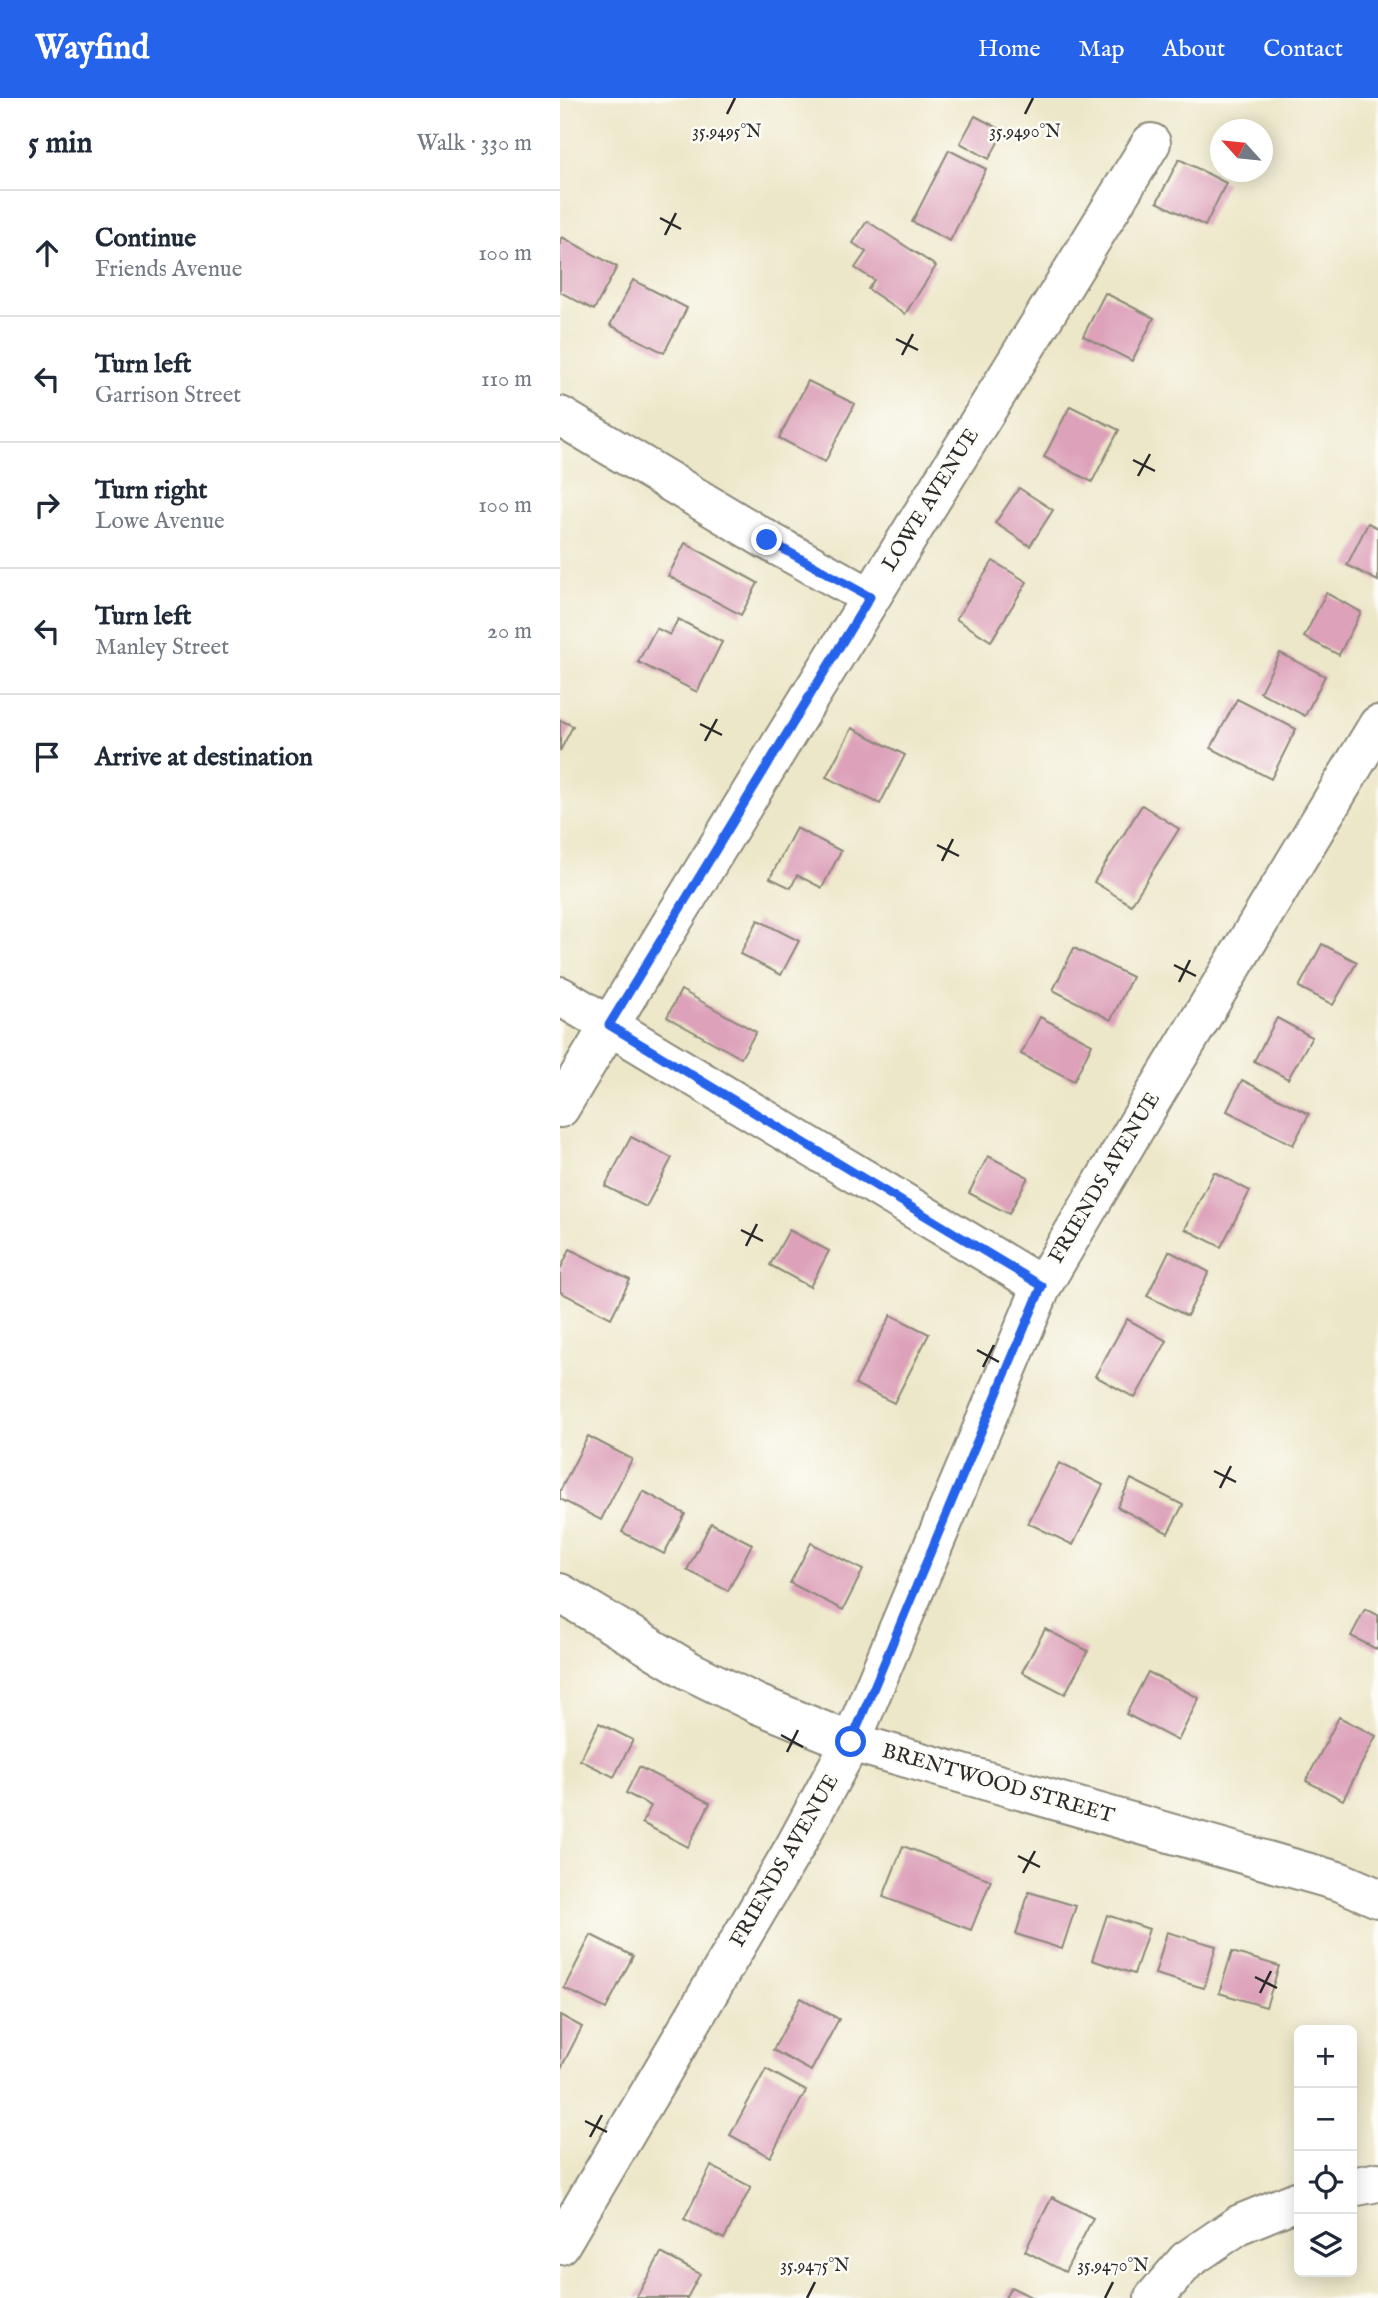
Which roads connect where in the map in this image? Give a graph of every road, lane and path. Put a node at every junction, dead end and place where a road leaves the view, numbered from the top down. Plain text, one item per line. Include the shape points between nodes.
1 (1151, 143) dead end
2 (560, 416) edge
3 (870, 597) junction
4 (1378, 725) edge
5 (560, 996) edge
6 (609, 1025) junction
7 (560, 1108) edge
8 (1042, 1286) junction
9 (560, 1593) edge
10 (851, 1742) junction
11 (1378, 1898) edge
12 (1378, 2182) edge
13 (1357, 2186) edge
14 (1294, 2202) edge
15 (560, 2245) edge
16 (1154, 2298) edge

1 - 3 street, LOWE AVENUE
2 - 3 street
3 - 6 street, LOWE AVENUE
4 - 8 street, FRIENDS AVENUE
5 - 6 street
6 - 7 street, LOWE AVENUE
6 - 8 street
8 - 10 street, FRIENDS AVENUE
9 - 10 street, BRENTWOOD STREET via 690,1671
10 - 11 street, BRENTWOOD STREET via 1341,1882
10 - 15 street, FRIENDS AVENUE via 794,1848
12 - 13 street
14 - 16 street via 1240,2224 1187,2260

